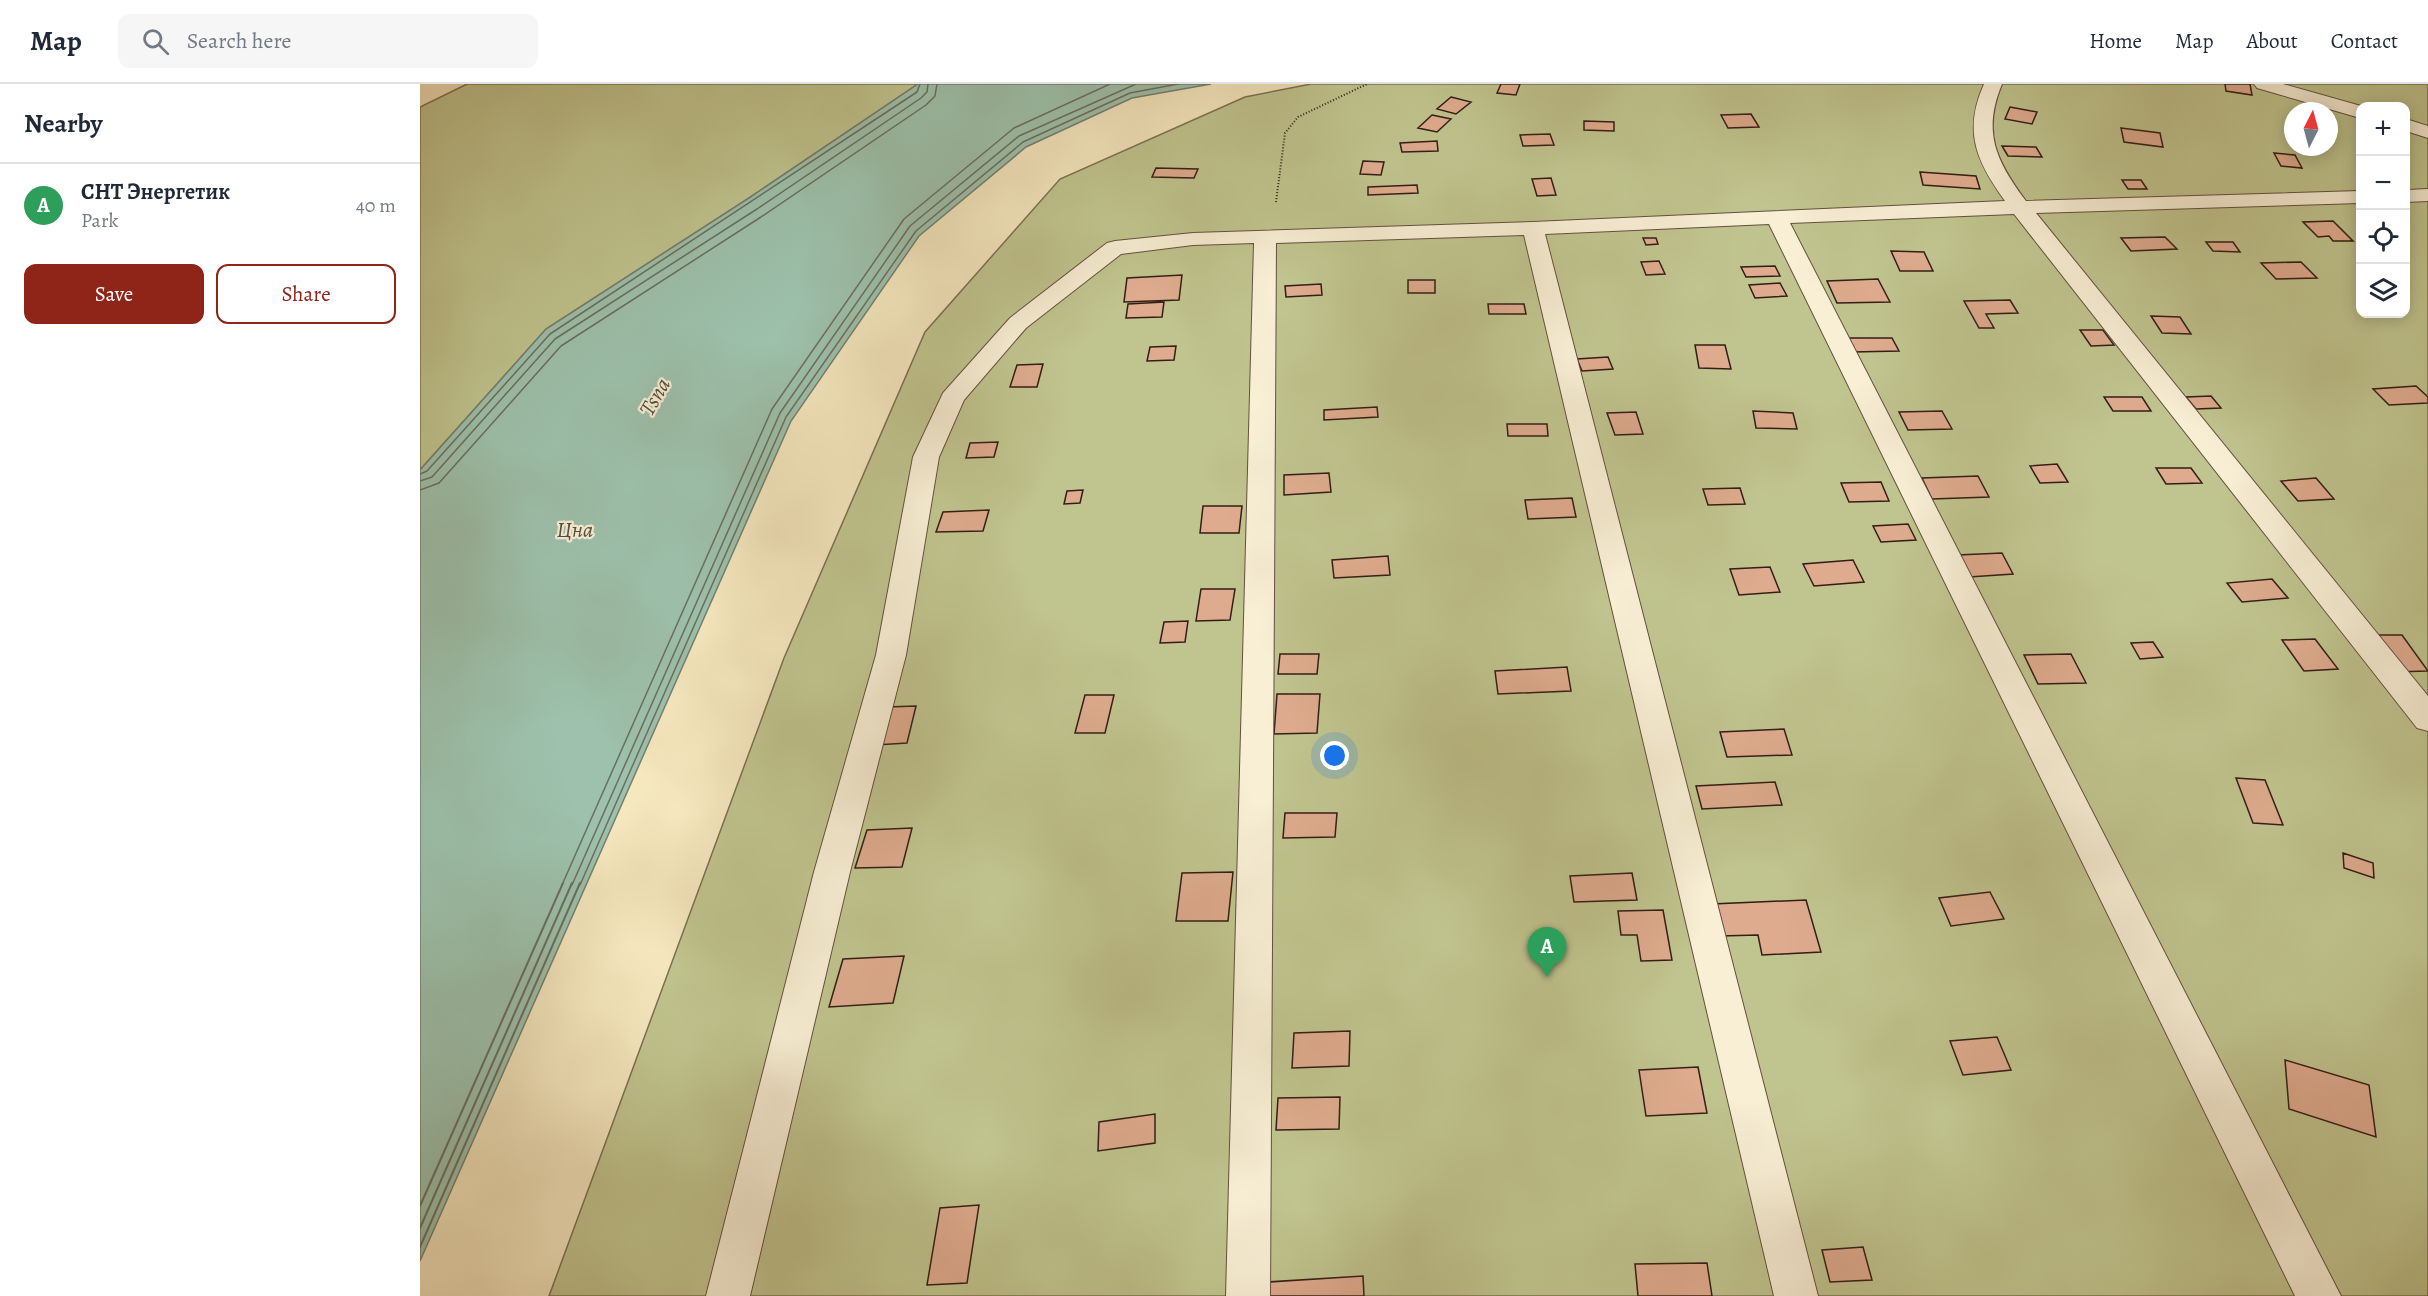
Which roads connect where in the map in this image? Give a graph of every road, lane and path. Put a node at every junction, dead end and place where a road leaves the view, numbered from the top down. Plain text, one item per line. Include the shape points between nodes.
1 (1367, 84) edge
2 (1993, 84) edge
3 (2263, 84) edge
4 (2356, 111) edge
5 (2410, 126) edge
6 (2428, 132) edge
7 (2428, 195) edge
8 (2410, 196) edge
9 (2356, 197) edge
10 (2020, 207) junction
11 (1777, 218) junction
12 (1533, 228) junction
13 (1265, 236) junction
14 (2428, 719) edge
15 (728, 1296) edge
16 (1248, 1296) edge
17 (1796, 1296) edge
18 (2319, 1296) edge

1 - 13 path via 1298,117 1285,133 1274,219
2 - 10 lane via 1983,102 1982,145
3 - 4 lane
5 - 6 lane
7 - 8 lane
9 - 10 lane
10 - 11 lane
10 - 14 lane
11 - 12 lane
11 - 18 lane
12 - 13 lane
12 - 17 lane
13 - 15 lane via 1115,248 1018,323 952,398 926,457 891,655 832,872
13 - 16 lane

